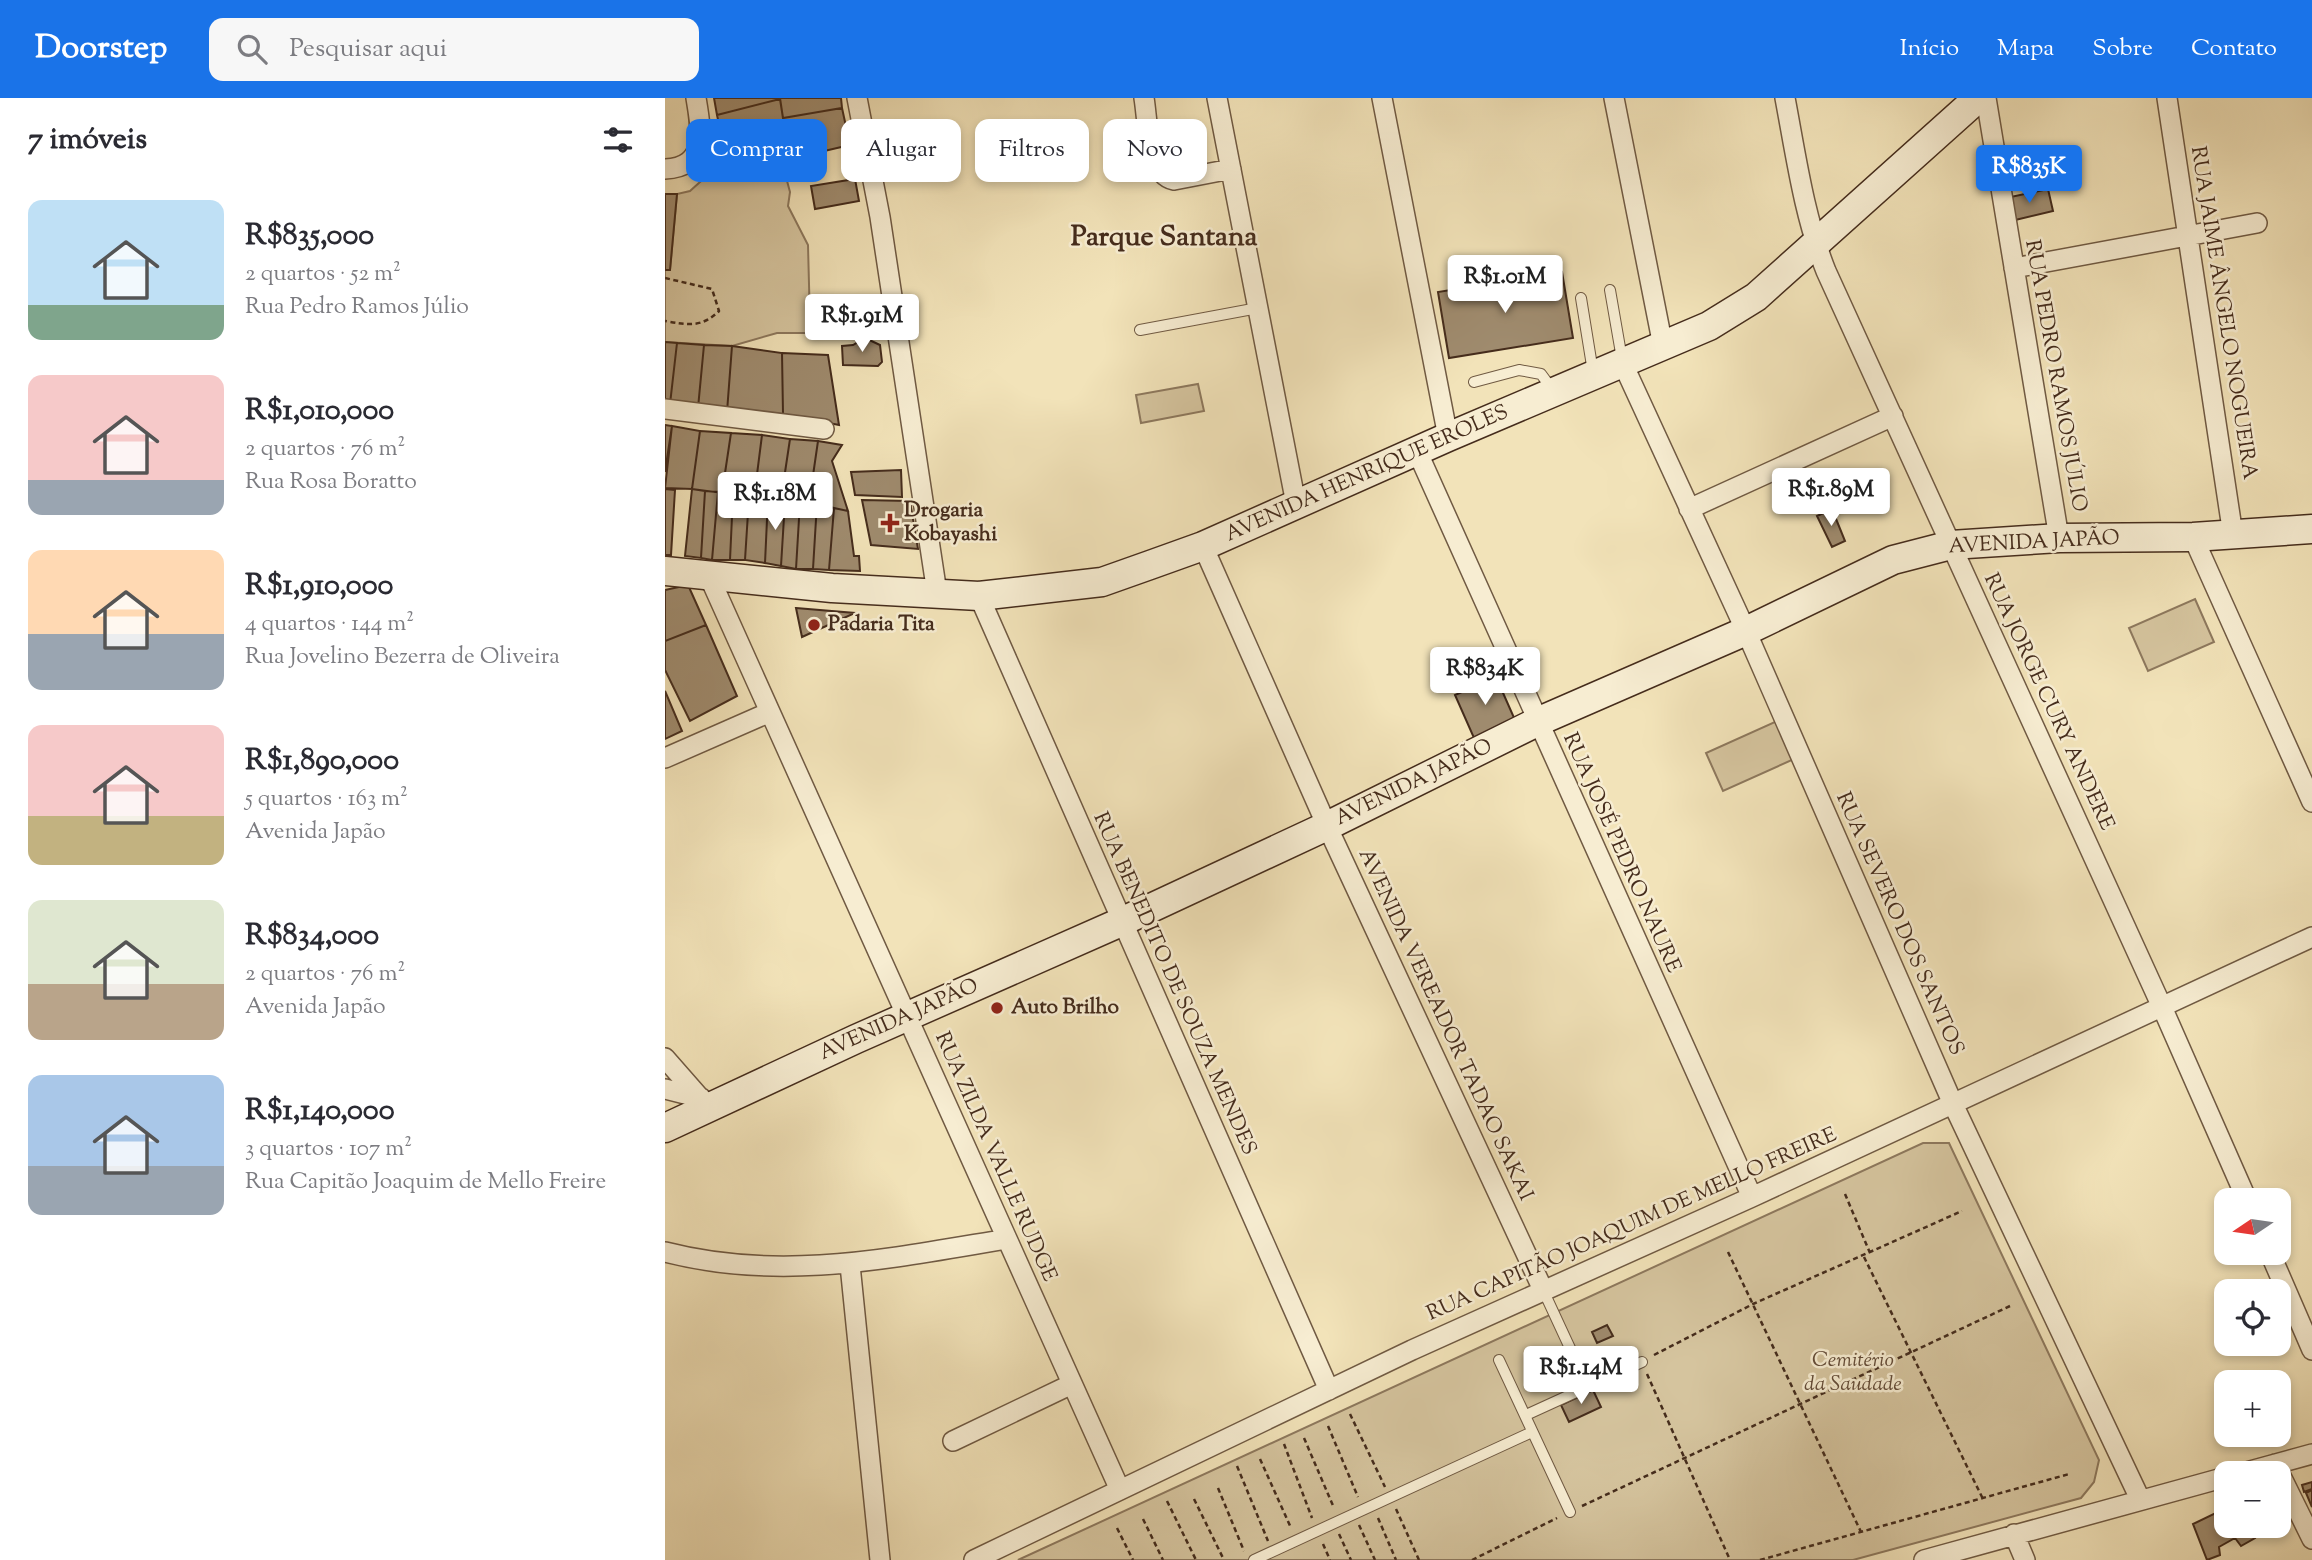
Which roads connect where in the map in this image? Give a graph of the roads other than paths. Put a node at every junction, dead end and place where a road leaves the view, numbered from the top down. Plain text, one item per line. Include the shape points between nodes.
1 (696, 98) edge
2 (857, 98) edge
3 (1144, 98) edge
4 (1217, 98) edge
5 (1382, 98) edge
6 (1614, 98) edge
7 (1785, 98) edge
8 (1978, 98) edge
9 (1986, 98) edge
10 (2167, 98) edge
11 (665, 169) edge
12 (1231, 169) junction
13 (2257, 223) dead end
14 (2190, 237) junction
15 (1815, 243) junction
16 (2014, 268) junction
17 (1610, 290) dead end
18 (1581, 298) dead end
19 (1258, 308) junction
20 (1140, 330) dead end
21 (1663, 346) junction
22 (1623, 364) junction
23 (1594, 376) junction
24 (1474, 382) dead end
25 (1554, 393) junction
26 (665, 410) edge
27 (1893, 416) junction
28 (824, 429) dead end
29 (1448, 437) junction
30 (1417, 451) junction
31 (1296, 504) junction
32 (1689, 509) junction
33 (2312, 529) edge
34 (2233, 535) junction
35 (2193, 537) junction
36 (2059, 538) junction
37 (1951, 545) junction
38 (1203, 546) junction
39 (665, 572) edge
40 (708, 574) junction
41 (937, 593) junction
42 (979, 596) junction
43 (1746, 631) junction
44 (771, 712) junction
45 (1537, 722) junction
46 (665, 758) edge
47 (2312, 802) edge
48 (1327, 826) junction
49 (1121, 922) junction
50 (2312, 937) edge
51 (2162, 1007) junction
52 (907, 1016) junction
53 (665, 1058) edge
54 (665, 1089) edge
55 (704, 1102) junction
56 (1953, 1104) junction
57 (665, 1128) edge
58 (2242, 1188) edge
59 (1752, 1197) junction
60 (1007, 1239) junction
61 (665, 1252) edge
62 (850, 1265) junction
63 (2275, 1265) edge
64 (1544, 1292) junction
65 (2312, 1350) edge
66 (1499, 1360) dead end
67 (1642, 1362) road end
68 (1072, 1384) junction
69 (1588, 1387) junction
70 (1329, 1390) junction
71 (1526, 1415) junction
72 (1532, 1432) junction
73 (953, 1441) dead end
74 (2312, 1454) edge
75 (2287, 1461) edge
76 (2214, 1480) edge
77 (1120, 1490) junction
78 (2291, 1495) edge
79 (2140, 1499) junction
80 (1570, 1512) dead end
81 (2014, 1534) junction
82 (2312, 1539) edge
83 (880, 1560) edge
84 (974, 1560) edge
85 (1251, 1560) edge
86 (1924, 1560) edge
87 (2025, 1560) edge

1 - 11 street via 702,134 693,157 675,169
2 - 41 street via 880,217
3 - 12 street via 1156,166 1166,178
4 - 12 street
5 - 29 street
6 - 21 street
7 - 15 street, RUA JORGE CURY ANDERE
8 - 15 main road, AVENIDA HENRIQUE EROLES
9 - 16 street, RUA PEDRO RAMOS JÚLIO
10 - 14 street, RUA JAIME ÂNGELO NOGUEIRA
12 - 19 street
13 - 14 street
14 - 16 street
14 - 34 street, RUA JAIME ÂNGELO NOGUEIRA
15 - 21 main road, AVENIDA HENRIQUE EROLES via 1745,304 1709,327
15 - 27 street, RUA JORGE CURY ANDERE
16 - 36 street, RUA PEDRO RAMOS JÚLIO
17 - 22 lane
18 - 23 lane
19 - 20 lane
19 - 31 street
21 - 22 main road, AVENIDA HENRIQUE EROLES
22 - 23 main road, AVENIDA HENRIQUE EROLES
22 - 32 street, RUA SEVERO DOS SANTOS
23 - 25 main road, AVENIDA HENRIQUE EROLES
24 - 25 lane via 1519,370 1541,374
25 - 29 main road, AVENIDA HENRIQUE EROLES
26 - 28 street
27 - 32 street
27 - 37 street, RUA JORGE CURY ANDERE
29 - 30 main road, AVENIDA HENRIQUE EROLES
30 - 31 main road, AVENIDA HENRIQUE EROLES
30 - 45 street, RUA JOSÉ PEDRO NAURE
31 - 38 main road, AVENIDA HENRIQUE EROLES
32 - 43 street, RUA SEVERO DOS SANTOS
33 - 34 main road, AVENIDA JAPÃO
34 - 35 main road, AVENIDA JAPÃO
35 - 36 main road, AVENIDA JAPÃO
35 - 47 street
36 - 37 main road, AVENIDA JAPÃO
37 - 43 main road, AVENIDA JAPÃO via 1893,561
37 - 51 street, RUA JORGE CURY ANDERE
38 - 42 main road, AVENIDA HENRIQUE EROLES via 1101,582
38 - 48 street, AVENIDA VEREADOR TADAO SAKAI
39 - 40 main road, AVENIDA HENRIQUE EROLES
40 - 41 main road, AVENIDA HENRIQUE EROLES via 832,588
40 - 44 street, RUA ZILDA VALLE RUDGE
41 - 42 main road, AVENIDA HENRIQUE EROLES
42 - 49 street, RUA BENEDITO DE SOUZA MENDES
43 - 45 main road, AVENIDA JAPÃO
43 - 56 street, RUA SEVERO DOS SANTOS
44 - 46 street
44 - 52 street, RUA ZILDA VALLE RUDGE
45 - 48 main road, AVENIDA JAPÃO
45 - 59 street, RUA JOSÉ PEDRO NAURE
48 - 49 main road, AVENIDA JAPÃO
48 - 64 street, AVENIDA VEREADOR TADAO SAKAI
49 - 52 main road, AVENIDA JAPÃO
49 - 70 street, RUA BENEDITO DE SOUZA MENDES
50 - 51 street, RUA CAPITÃO JOAQUIM DE MELLO FREIRE
51 - 56 street, RUA CAPITÃO JOAQUIM DE MELLO FREIRE
51 - 58 street, RUA JORGE CURY ANDERE
52 - 55 main road, AVENIDA JAPÃO
52 - 60 street, RUA ZILDA VALLE RUDGE
53 - 55 street
54 - 55 street
55 - 57 main road, AVENIDA JAPÃO
56 - 59 street, RUA CAPITÃO JOAQUIM DE MELLO FREIRE
56 - 79 street, RUA SEVERO DOS SANTOS
59 - 64 street, RUA CAPITÃO JOAQUIM DE MELLO FREIRE
60 - 62 street
60 - 68 street, RUA ZILDA VALLE RUDGE
61 - 62 street via 726,1264
62 - 83 street
63 - 65 street
64 - 69 lane
64 - 70 street, RUA CAPITÃO JOAQUIM DE MELLO FREIRE
66 - 71 lane
67 - 69 lane
68 - 73 street
68 - 77 street, RUA ZILDA VALLE RUDGE
69 - 71 lane
70 - 77 street, RUA CAPITÃO JOAQUIM DE MELLO FREIRE
71 - 72 lane
72 - 80 lane
72 - 85 lane
74 - 75 street
76 - 79 street
77 - 84 street, RUA CAPITÃO JOAQUIM DE MELLO FREIRE
78 - 82 street
79 - 81 street
81 - 86 street
81 - 87 street

